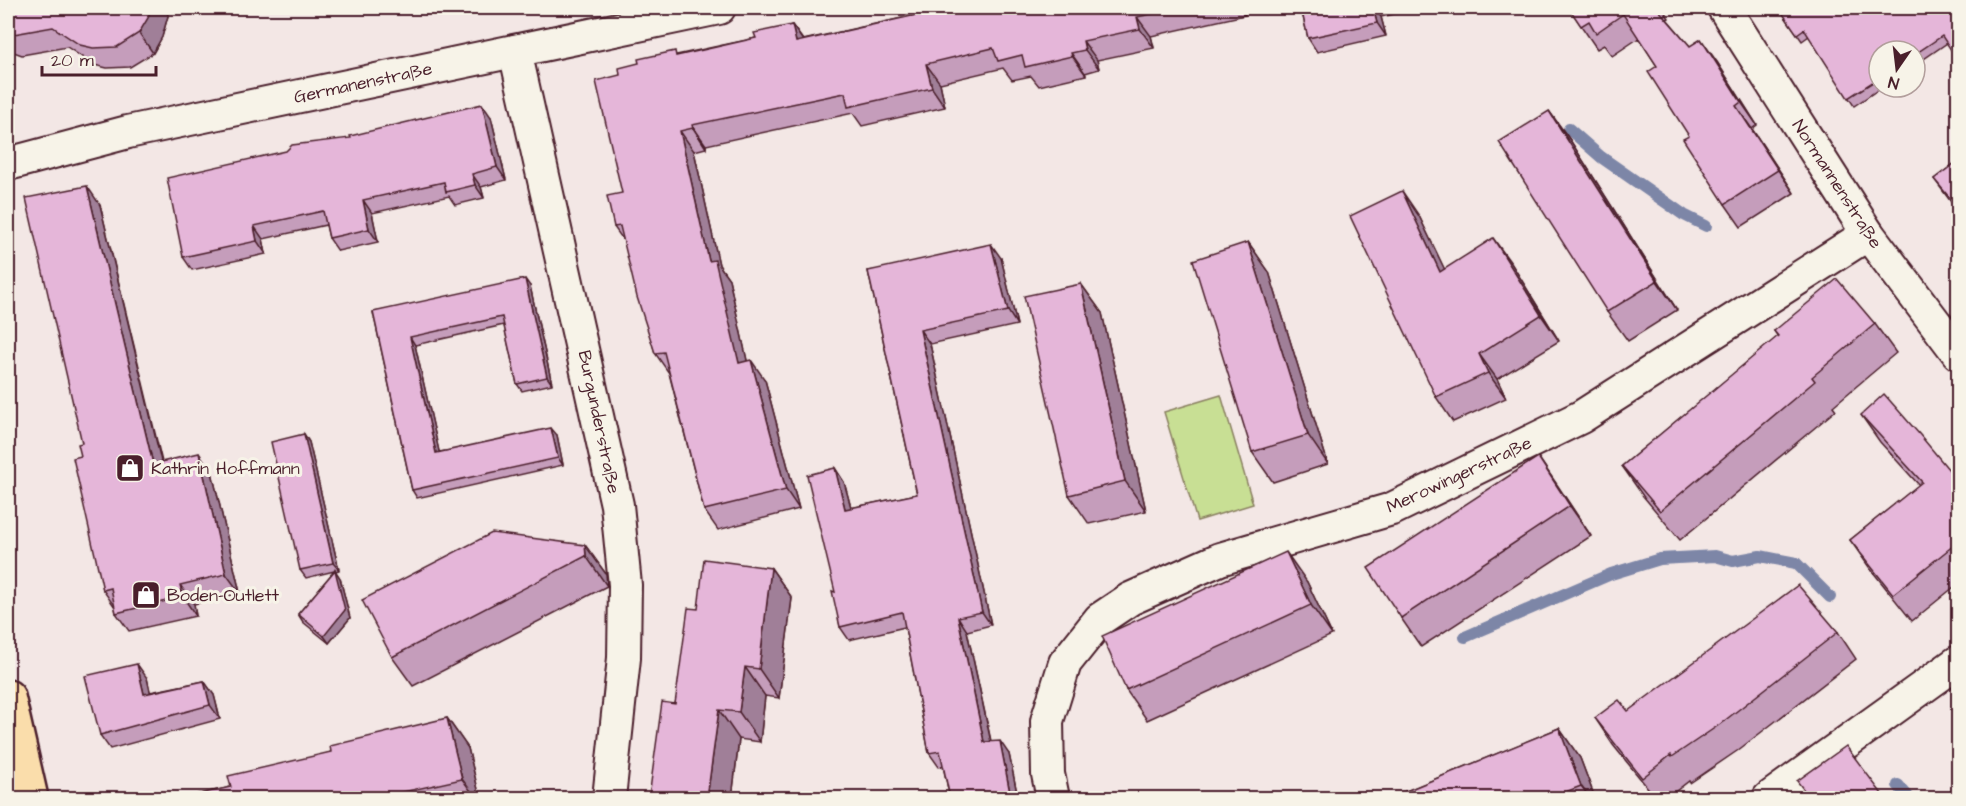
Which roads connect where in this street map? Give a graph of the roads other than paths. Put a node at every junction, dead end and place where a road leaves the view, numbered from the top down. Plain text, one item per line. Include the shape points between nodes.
1 (719, 8) edge
2 (1724, 8) edge
3 (515, 51) junction
4 (8, 164) edge
5 (1868, 234) junction
6 (1959, 353) edge
7 (1959, 662) edge
8 (8, 697) edge
9 (31, 798) edge
10 (609, 798) edge
11 (1053, 798) edge
12 (1769, 798) edge

1 - 3 street, Germanenstraße
2 - 5 street, Normannenstraße
3 - 4 street, Germanenstraße via 128,132
3 - 10 street, Burgunderstraße via 617,505 626,585 624,658
5 - 6 street, Normannenstraße
5 - 11 street, Merowingerstraße via 1581,417 1392,509 1220,559 1122,604 1100,619 1065,663 1047,721 1048,774
7 - 12 street
8 - 9 main road

